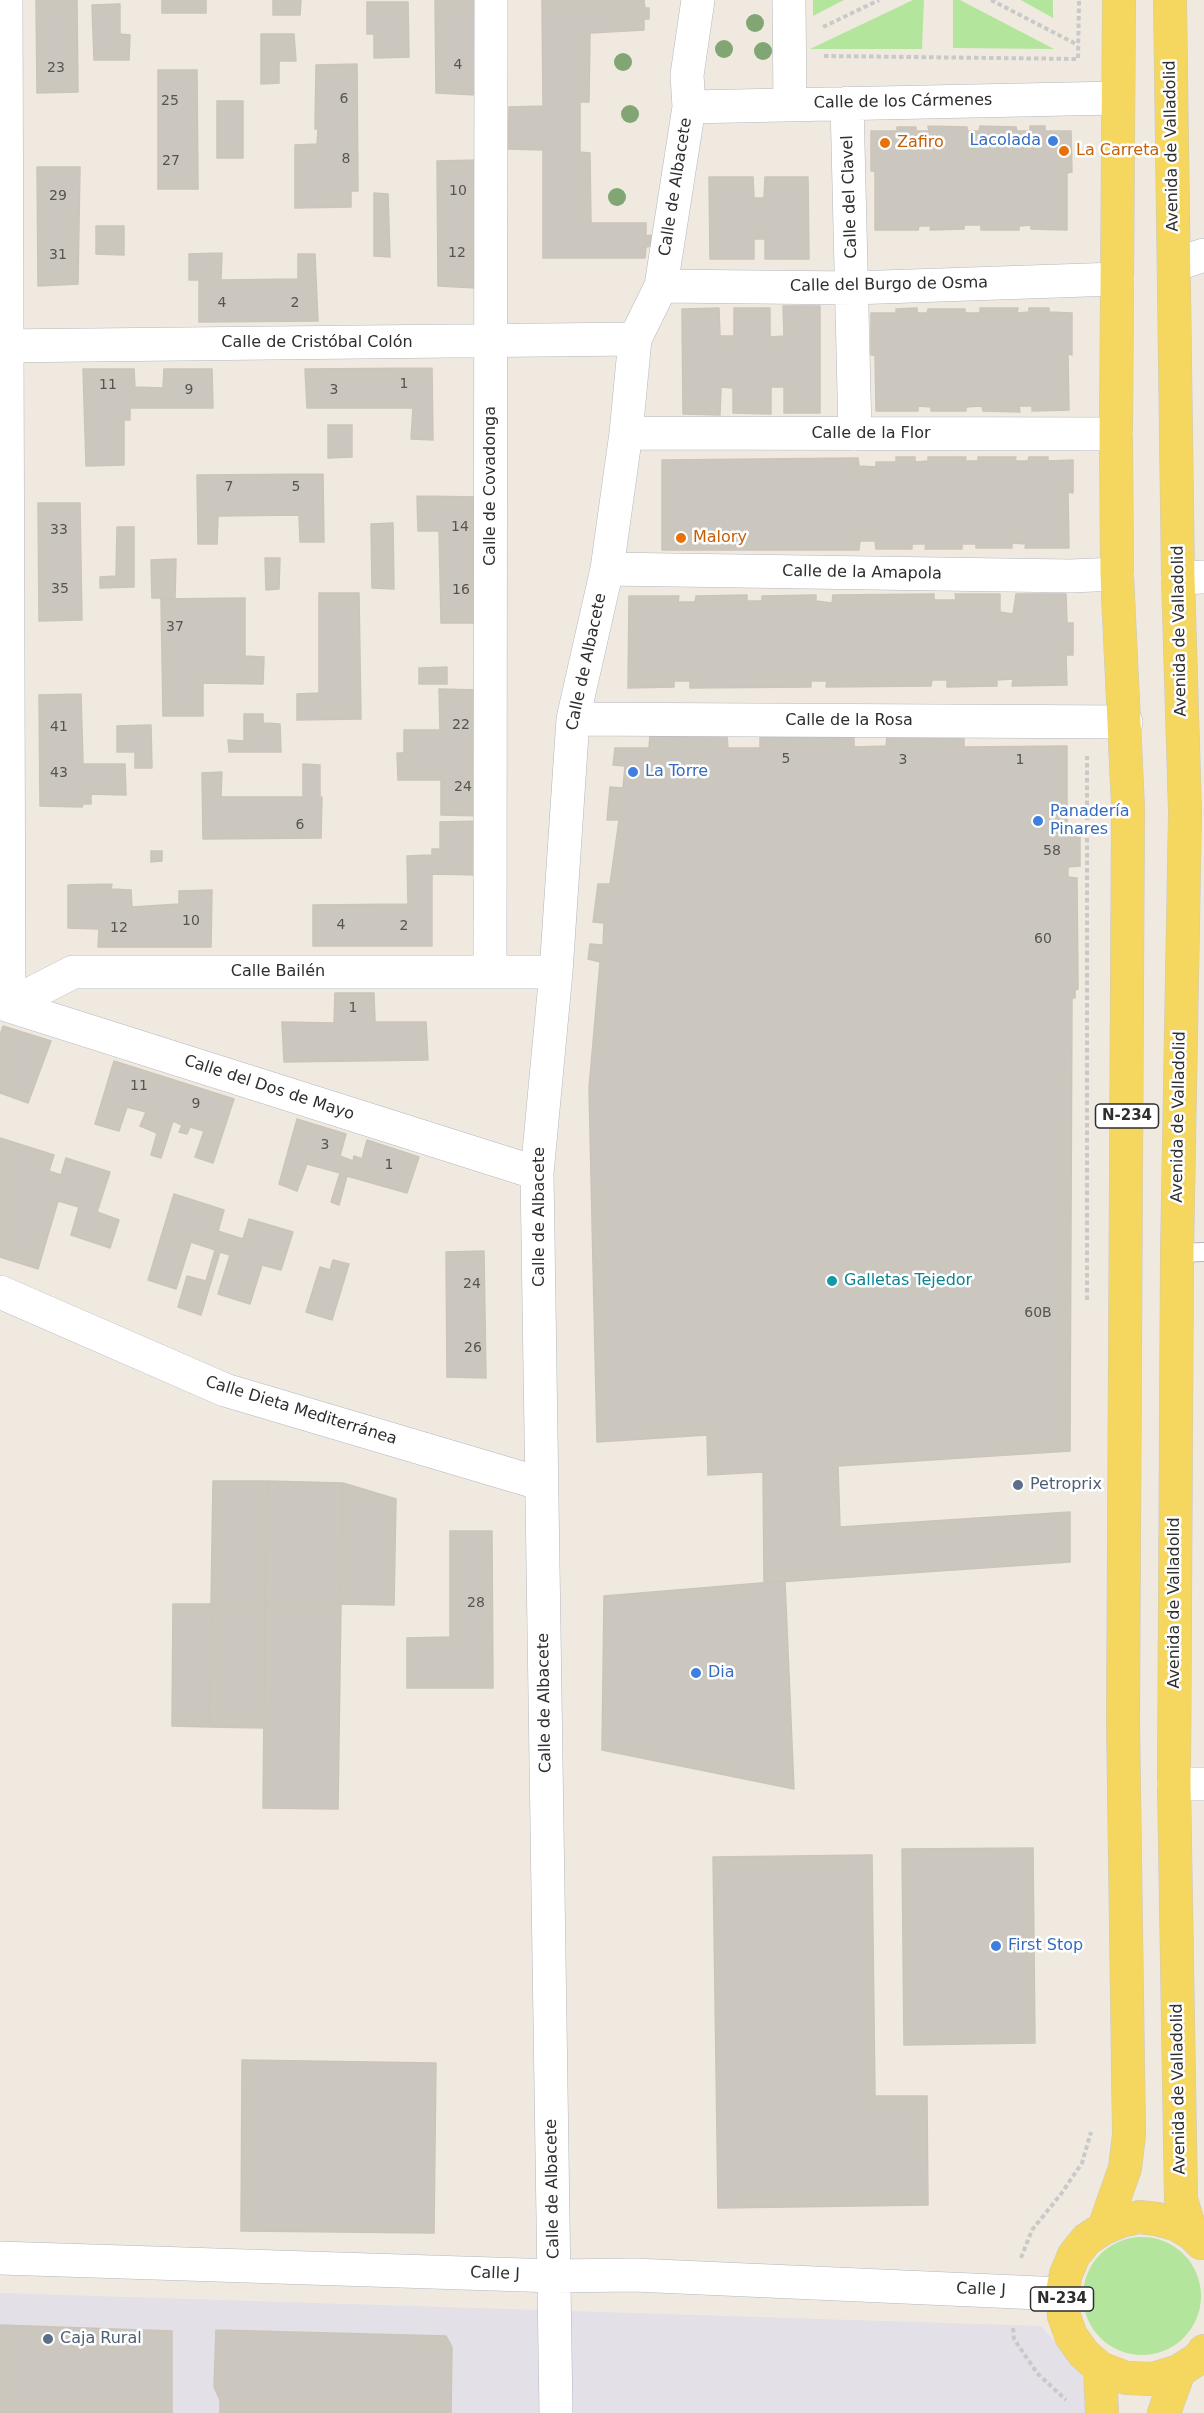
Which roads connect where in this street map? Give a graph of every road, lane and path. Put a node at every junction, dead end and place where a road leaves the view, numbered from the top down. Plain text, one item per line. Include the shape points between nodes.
1 (6, 0) edge
2 (491, 0) edge
3 (698, 0) edge
4 (789, 0) edge
5 (879, 0) edge
6 (991, 0) edge
7 (1079, 0) edge
8 (1119, 0) edge
9 (1170, 0) edge
10 (820, 29) dead end
11 (1078, 45) junction
12 (823, 56) dead end
13 (1117, 98) junction
14 (847, 103) junction
15 (790, 105) junction
16 (688, 107) junction
17 (1189, 260) edge
18 (1117, 279) junction
19 (661, 286) junction
20 (852, 288) junction
21 (635, 339) junction
22 (491, 342) junction
23 (3, 346) edge
24 (627, 433) junction
25 (855, 434) junction
26 (1116, 434) junction
27 (607, 569) junction
28 (1117, 574) junction
29 (1191, 578) edge
30 (573, 719) junction
31 (1087, 722) junction
32 (1126, 722) junction
33 (490, 972) junction
34 (556, 972) junction
35 (4, 1004) edge
36 (537, 1173) junction
37 (1190, 1252) edge
38 (0, 1292) edge
39 (1087, 1310) dead end
40 (542, 1484) junction
41 (1189, 1784) edge
42 (1093, 2125) dead end
43 (1104, 2228) junction
44 (1198, 2240) edge
45 (0, 2258) edge
46 (555, 2276) junction
47 (1007, 2291) junction
48 (1062, 2294) junction
49 (1192, 2361) edge
50 (1100, 2368) junction
51 (1086, 2409) edge
52 (556, 2413) edge
53 (1164, 2413) edge

1 - 23 street
2 - 22 street, Calle de Covadonga
3 - 16 street, Calle de Albacete via 687,75
4 - 15 street
5 - 10 path
6 - 11 path
7 - 11 path
8 - 13 main road, N-234
9 - 17 main road, Avenida de Valladolid / N-234
11 - 12 path via 1078,59
13 - 14 street, Calle de los Cármenes
13 - 18 main road, N-234
14 - 15 street, Calle de los Cármenes
14 - 20 street, Calle del Clavel
15 - 16 street, Calle de los Cármenes
16 - 19 street, Calle de Albacete
17 - 29 main road, Avenida de Valladolid / N-234
18 - 20 street, Calle del Burgo de Osma
18 - 26 main road, N-234
19 - 20 street, Calle del Burgo de Osma
19 - 21 street, Calle de Albacete
20 - 25 street, Calle del Clavel
21 - 22 street, Calle de Cristóbal Colón
21 - 24 street, Calle de Albacete
22 - 23 street, Calle de Cristóbal Colón
22 - 33 street, Calle de Covadonga
23 - 35 street
24 - 25 street, Calle de la Flor
24 - 27 street, Calle de Albacete
25 - 26 street, Calle de la Flor
26 - 28 main road, N-234
27 - 28 street, Calle de la Amapola
27 - 30 street, Calle de Albacete
28 - 32 main road, N-234
29 - 37 main road, Avenida de Valladolid / N-234 via 1185,812
30 - 31 street, Calle de la Rosa
30 - 34 street, Calle de Albacete
31 - 32 street, Calle de la Rosa
31 - 39 path
32 - 43 main road, N-234 via 1123,1720 1129,2135 1125,2168
33 - 34 street, Calle Bailén
33 - 35 street, Calle Bailén via 73,972
34 - 36 street, Calle de Albacete
35 - 36 street, Calle del Dos de Mayo
36 - 40 street, Calle de Albacete
37 - 41 main road, Avenida de Valladolid / N-234
38 - 40 street, Calle Dieta Mediterránea via 225,1390
40 - 46 street, Calle de Albacete
41 - 44 main road, Avenida de Valladolid / N-234 via 1181,2199
42 - 47 path via 1082,2163 1032,2230
43 - 44 main road, Avenida de Valladolid / N-234 via 1139,2217 1157,2219 1175,2224
43 - 48 main road, Avenida de Valladolid / N-234 via 1087,2239 1074,2255
45 - 46 street, Calle J
46 - 47 street, Calle J
46 - 52 street, Calle de Albacete
47 - 48 street, Calle J
47 - 51 path via 1014,2338 1037,2373
48 - 50 main road, Avenida de Valladolid / N-234 via 1071,2336
49 - 50 main road, Avenida de Valladolid / N-234 via 1153,2379 1126,2378
49 - 53 main road, Avenida de Valladolid / N-234
50 - 51 main road

